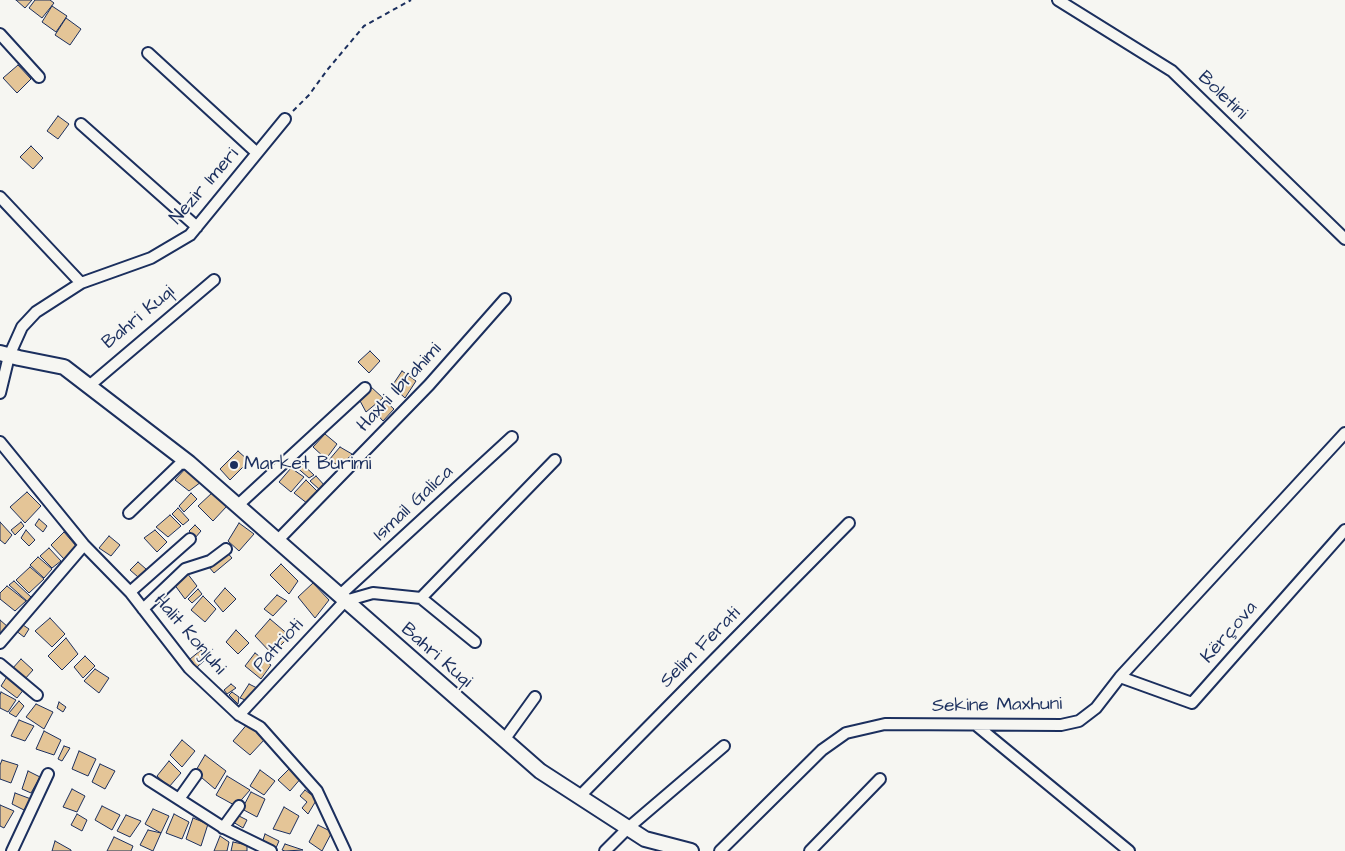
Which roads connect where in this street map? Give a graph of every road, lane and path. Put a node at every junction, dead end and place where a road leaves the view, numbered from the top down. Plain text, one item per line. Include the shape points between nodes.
1 (411, 0) edge
2 (1058, 0) edge
3 (0, 34) edge
4 (148, 53) dead end
5 (39, 77) dead end
6 (285, 119) joint
7 (81, 124) dead end
8 (257, 154) junction
9 (0, 197) edge
10 (197, 226) junction
11 (1345, 239) edge
12 (214, 280) dead end
13 (82, 283) junction
14 (504, 299) dead end
15 (4, 355) edge
16 (89, 386) junction
17 (365, 388) dead end
18 (0, 393) edge
19 (1345, 433) edge
20 (512, 437) dead end
21 (0, 442) edge
22 (555, 460) dead end
23 (189, 463) junction
24 (237, 506) junction
25 (129, 513) dead end
26 (849, 523) dead end
27 (1345, 530) edge
28 (190, 539) dead end
29 (277, 541) junction
30 (84, 545) junction
31 (226, 549) dead end
32 (130, 592) junction
33 (342, 598) junction
34 (421, 598) junction
35 (143, 609) junction
36 (475, 642) dead end
37 (0, 643) edge
38 (0, 664) edge
39 (1120, 677) junction
40 (37, 695) dead end
41 (535, 697) dead end
42 (239, 715) junction
43 (976, 726) junction
44 (504, 740) junction
45 (724, 746) dead end
46 (48, 774) dead end
47 (196, 775) dead end
48 (880, 779) dead end
49 (149, 780) dead end
50 (579, 797) junction
51 (179, 799) junction
52 (236, 806) dead end
53 (221, 826) junction
54 (628, 828) junction
55 (12, 851) edge
56 (271, 851) edge
57 (345, 851) edge
58 (605, 851) edge
59 (691, 851) edge
60 (720, 851) edge
61 (810, 851) edge
62 (1129, 851) edge

1 - 6 path via 364,26 309,95
2 - 11 street, Boletini via 1172,71
3 - 5 street
4 - 8 street
6 - 8 street, Nezir Imeri
7 - 10 street
8 - 10 street, Nezir Imeri
9 - 13 street
10 - 13 street, Nezir Imeri via 190,236 151,258
12 - 16 street, Bahri Kuqi
13 - 15 street, Nezir Imeri via 36,312
14 - 29 street, Haxhi Ibrahimi via 429,385
15 - 16 street, Bahri Kuqi via 64,367
15 - 18 street, Nezir Imeri
16 - 23 street, Bahri Kuqi
17 - 24 street
19 - 39 street, Sekine Maxhuni
20 - 33 street, Ismail Galica
21 - 30 street, Halit Konjuhi
22 - 34 street
23 - 24 street, Bahri Kuqi
23 - 25 street via 180,464
24 - 29 street, Bahri Kuqi
26 - 50 street, Selim Ferati
27 - 39 street, Kërçova via 1192,703
28 - 32 street
29 - 33 street, Bahri Kuqi
30 - 32 street, Halit Konjuhi
30 - 37 street
31 - 35 street via 210,561 185,569
32 - 35 street, Halit Konjuhi
33 - 34 street, Bahri Kuqi via 374,593
33 - 42 street, Patrioti
33 - 44 street, Bahri Kuqi
34 - 36 street, Bahri Kuqi
35 - 42 street, Halit Konjuhi via 189,668
38 - 40 street
39 - 43 street, Sekine Maxhuni via 1096,708 1079,721 1060,725
41 - 44 street
42 - 57 street, Halit Konjuhi via 260,727 317,791
43 - 60 street, Sekine Maxhuni via 885,724 846,733 822,750
43 - 62 street
44 - 50 street, Bahri Kuqi via 540,771
45 - 54 street
46 - 55 street
47 - 51 street
48 - 61 street
49 - 51 street
50 - 54 street, Bahri Kuqi
51 - 53 street
52 - 53 street
53 - 56 street
54 - 58 street
54 - 59 street, Bahri Kuqi via 645,839

